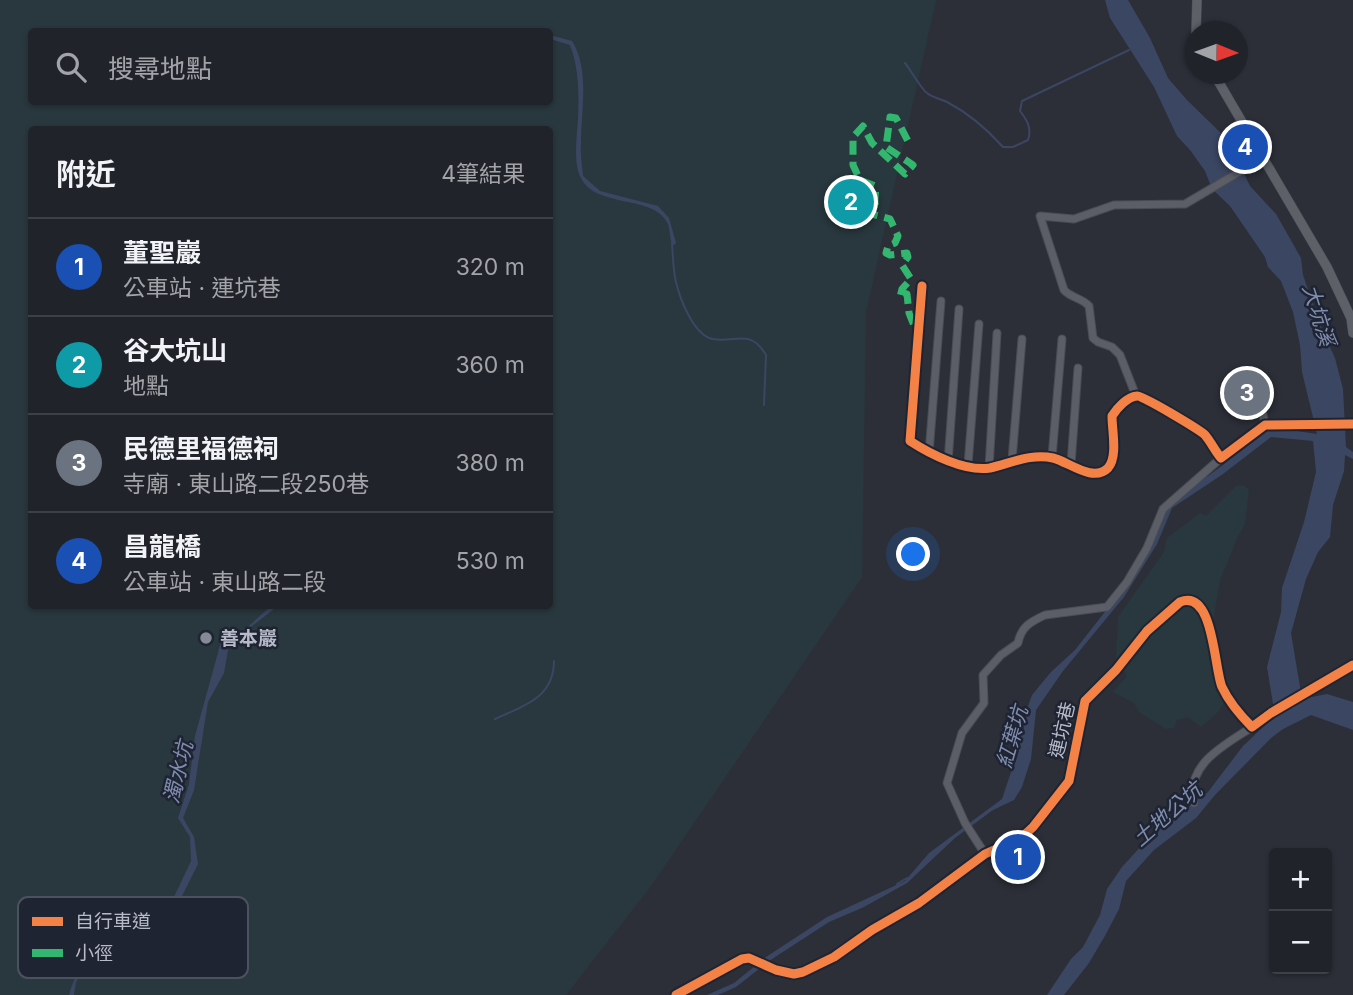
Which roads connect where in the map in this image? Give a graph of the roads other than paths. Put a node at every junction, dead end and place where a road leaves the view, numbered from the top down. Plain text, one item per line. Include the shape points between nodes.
1 (1198, 0) edge
2 (1197, 21) edge
3 (1220, 84) edge
4 (1263, 158) junction
5 (922, 286) dead end
6 (941, 300) dead end
7 (960, 309) dead end
8 (979, 324) dead end
9 (997, 333) dead end
10 (1353, 333) edge
11 (1022, 339) dead end
12 (1062, 339) dead end
13 (1078, 368) dead end
14 (1261, 392) dead end
15 (1136, 396) junction
16 (1350, 424) edge
17 (1265, 425) junction
18 (929, 453) junction
19 (1052, 457) junction
20 (1221, 458) junction
21 (1012, 460) junction
22 (948, 462) junction
23 (1071, 464) junction
24 (968, 466) junction
25 (989, 468) junction
26 (1353, 665) edge
27 (1252, 727) junction
28 (1195, 803) dead end
29 (985, 854) junction
30 (676, 995) edge

1 - 2 main road
3 - 4 main road
4 - 10 main road via 1338,289
4 - 15 street via 1185,204 1128,203 1074,219 1040,216 1064,290 1089,306 1093,338 1120,355
5 - 18 street via 910,441
6 - 18 street
7 - 22 street
8 - 24 street
9 - 25 street
11 - 21 street
12 - 19 street
13 - 23 street
14 - 17 street
15 - 20 street via 1192,424
15 - 23 street via 1112,416 1113,460 1106,470 1096,474
16 - 17 street
17 - 20 street
18 - 22 street
19 - 21 street
19 - 23 street
20 - 29 street via 1163,509 1128,582 1107,607 1037,619 983,675 983,706 962,733 947,783
21 - 25 street
22 - 24 street
24 - 25 street
26 - 27 street
27 - 28 street via 1210,756 1193,779
27 - 29 street, 連坑巷 via 1221,684 1204,611 1195,602 1180,602 1147,631 1085,701 1069,781 1021,838
29 - 30 street, 連坑巷 via 834,957 794,974 742,959

